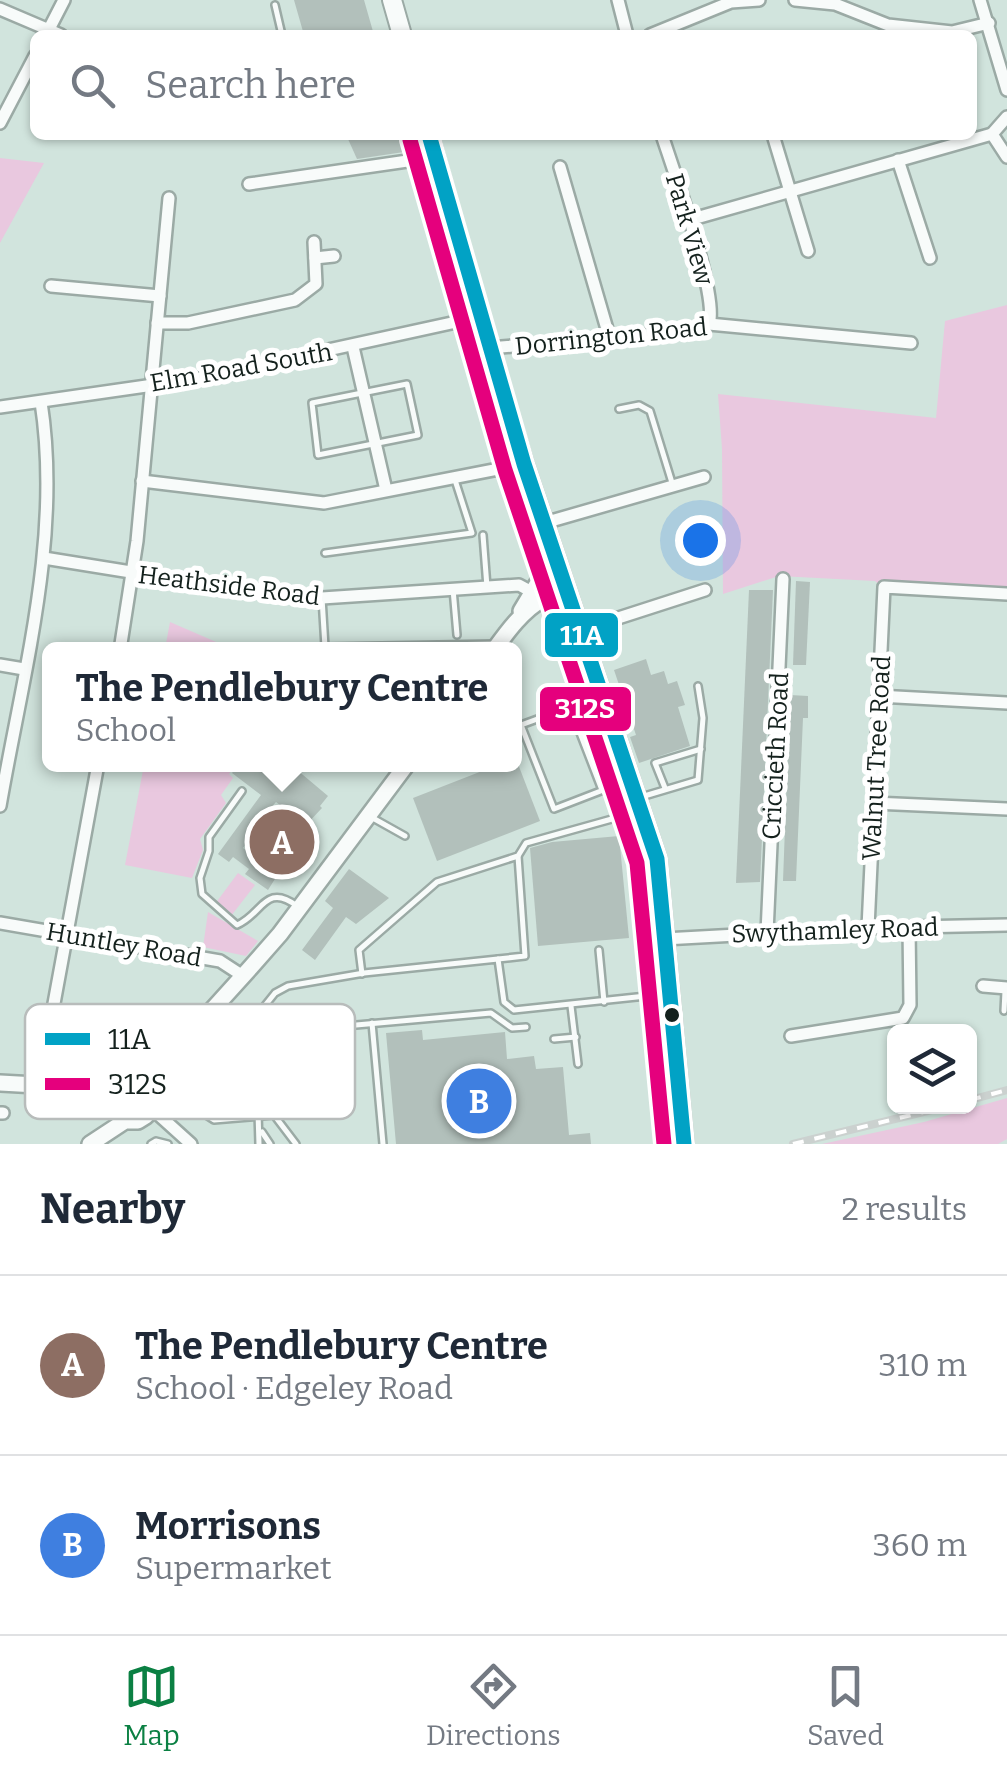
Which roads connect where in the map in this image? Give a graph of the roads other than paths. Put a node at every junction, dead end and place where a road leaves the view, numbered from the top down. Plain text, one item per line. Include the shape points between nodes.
1 (64, 0) edge
2 (392, 0) edge
3 (618, 0) edge
4 (760, 0) edge
5 (795, 0) edge
6 (980, 0) edge
7 (276, 5) dead end
8 (0, 9) edge
9 (989, 23) junction
10 (46, 30) edge
11 (53, 30) edge
12 (281, 30) edge
13 (401, 30) edge
14 (626, 30) edge
15 (662, 30) edge
16 (934, 30) edge
17 (960, 30) edge
18 (30, 65) edge
19 (1007, 90) edge
20 (1007, 118) edge
21 (0, 121) edge
22 (992, 134) junction
23 (977, 138) edge
24 (431, 140) edge
25 (664, 140) edge
26 (775, 140) edge
27 (970, 140) edge
28 (1007, 157) edge
29 (436, 158) junction
30 (898, 160) junction
31 (560, 167) dead end
32 (249, 184) dead end
33 (790, 191) junction
34 (169, 198) dead end
35 (689, 220) junction
36 (314, 242) dead end
37 (808, 251) dead end
38 (334, 256) dead end
39 (315, 258) junction
40 (930, 258) dead end
41 (52, 286) dead end
42 (160, 296) junction
43 (480, 317) junction
44 (157, 322) junction
45 (709, 324) junction
46 (610, 336) junction
47 (911, 343) dead end
48 (354, 347) junction
49 (490, 348) junction
50 (152, 384) junction
51 (364, 393) junction
52 (41, 402) junction
53 (0, 407) edge
54 (619, 409) dead end
55 (377, 444) junction
56 (524, 464) junction
57 (454, 477) junction
58 (704, 477) dead end
59 (142, 481) junction
60 (674, 486) junction
61 (386, 490) junction
62 (544, 523) junction
63 (484, 535) dead end
64 (552, 550) junction
65 (325, 553) dead end
66 (44, 558) junction
67 (133, 573) junction
68 (783, 579) dead end
69 (487, 587) junction
70 (544, 588) junction
71 (454, 589) junction
72 (705, 590) dead end
73 (1007, 594) edge
74 (322, 598) junction
75 (581, 630) junction
76 (457, 635) dead end
77 (121, 642) edge
78 (325, 642) edge
79 (499, 642) edge
80 (0, 664) edge
81 (24, 669) junction
82 (698, 686) dead end
83 (878, 696) junction
84 (1007, 703) edge
85 (522, 725) edge
86 (522, 728) edge
87 (701, 749) junction
88 (97, 772) edge
89 (402, 772) edge
90 (632, 779) junction
91 (665, 788) junction
92 (602, 790) junction
93 (242, 791) dead end
94 (638, 798) junction
95 (874, 802) junction
96 (0, 806) edge
97 (1007, 809) edge
98 (369, 816) junction
99 (619, 818) dead end
100 (405, 836) dead end
101 (518, 856) junction
102 (300, 908) junction
103 (0, 922) edge
104 (1007, 925) edge
105 (909, 927) junction
106 (868, 928) junction
107 (767, 933) junction
108 (66, 936) junction
109 (664, 939) junction
110 (598, 950) dead end
111 (498, 959) junction
112 (362, 974) junction
113 (243, 976) junction
114 (983, 986) dead end
115 (1006, 988) edge
116 (668, 994) junction
117 (604, 1002) junction
118 (54, 1004) edge
119 (218, 1004) edge
120 (265, 1004) edge
121 (571, 1006) junction
122 (1004, 1011) dead end
123 (372, 1024) junction
124 (355, 1025) edge
125 (526, 1027) dead end
126 (791, 1036) dead end
127 (576, 1037) junction
128 (554, 1040) dead end
129 (578, 1064) dead end
130 (0, 1083) edge
131 (25, 1084) edge
132 (164, 1119) edge
133 (259, 1119) edge
134 (277, 1119) edge
135 (131, 1121) joint
136 (173, 1129) junction
137 (261, 1130) junction
138 (683, 1137) edge
139 (93, 1141) edge
140 (151, 1144) edge
141 (168, 1144) edge
142 (191, 1144) edge
143 (202, 1144) edge
144 (259, 1144) edge
145 (270, 1144) edge
146 (296, 1144) edge
147 (383, 1144) edge

1 - 11 street
2 - 13 main road
3 - 14 street
4 - 15 street via 730,2
5 - 16 street
6 - 9 street
7 - 12 lane
8 - 10 street
9 - 17 street
9 - 19 street
18 - 21 street
20 - 22 street
22 - 23 street
22 - 28 street
24 - 29 main road
25 - 35 street, Park View
26 - 33 street
27 - 30 street
29 - 32 street
29 - 43 main road
30 - 33 street
30 - 40 street
31 - 46 street
33 - 35 street
33 - 37 street
34 - 42 street
35 - 45 street, Park View via 712,308
36 - 39 street
38 - 39 street
39 - 44 street via 316,284 295,300 188,323
41 - 42 street
42 - 44 street
43 - 48 street, Elm Road South
43 - 49 main road
44 - 50 street
45 - 46 street, Dorrington Road
45 - 47 street, Dorrington Road
46 - 49 street, Dorrington Road
48 - 50 street, Elm Road South
48 - 51 street
49 - 56 main road
50 - 52 street, Elm Road South
50 - 59 street
51 - 55 street
51 - 55 lane via 406,384 418,434
51 - 55 lane via 312,403 318,456
52 - 53 street, Elm Road South
52 - 66 street via 48,454
54 - 60 lane via 636,405 650,411
55 - 61 street
56 - 57 street
56 - 62 main road
57 - 61 street
57 - 65 lane via 472,533
58 - 60 street
59 - 61 street via 324,503
59 - 67 street
60 - 62 street
62 - 64 main road
63 - 69 lane
64 - 70 main road
64 - 70 main road
66 - 67 street, Heathside Road
66 - 81 street
67 - 74 street, Heathside Road
67 - 77 street
68 - 107 street, Criccieth Road
69 - 70 street, Heathside Road
69 - 71 street, Heathside Road
70 - 75 main road
70 - 79 main road via 541,600
71 - 74 street, Heathside Road
71 - 76 lane
72 - 75 street
73 - 83 street, Walnut Tree Road via 884,588
74 - 78 lane
75 - 90 main road
80 - 81 street
81 - 96 street
82 - 87 lane
83 - 84 street
83 - 95 street, Walnut Tree Road
85 - 92 lane via 570,707
86 - 92 lane via 554,809
87 - 91 lane via 698,780
87 - 91 lane via 655,762
88 - 108 street
89 - 98 main road
90 - 92 lane
90 - 94 main road
91 - 94 lane
93 - 102 lane via 209,836 202,894 237,926 277,896
94 - 109 main road via 657,860
95 - 97 street
95 - 106 street, Walnut Tree Road
98 - 100 lane
98 - 102 main road via 353,848
99 - 101 lane via 526,843
101 - 111 lane via 525,956
101 - 112 lane via 437,882 359,950
102 - 113 main road
103 - 108 street, Huntley Road
104 - 105 street, Swythamley Road
105 - 106 street, Swythamley Road
105 - 126 street via 910,1004 903,1018
106 - 107 street, Swythamley Road
107 - 109 street, Swythamley Road
108 - 113 street, Huntley Road via 220,961
108 - 118 street
109 - 116 main road
110 - 117 lane
111 - 112 lane
111 - 121 lane via 507,1007
112 - 120 lane via 288,986
113 - 119 main road
114 - 115 street
115 - 122 lane
116 - 117 lane
116 - 138 main road
117 - 121 lane
121 - 127 lane
123 - 124 lane
123 - 125 lane via 490,1013 512,1028
123 - 147 lane
127 - 128 lane
127 - 129 lane
130 - 131 main road
132 - 136 street
133 - 137 lane
134 - 146 lane
135 - 136 street
135 - 139 main road
136 - 142 street
136 - 143 street
137 - 144 lane
137 - 145 lane
140 - 141 lane

